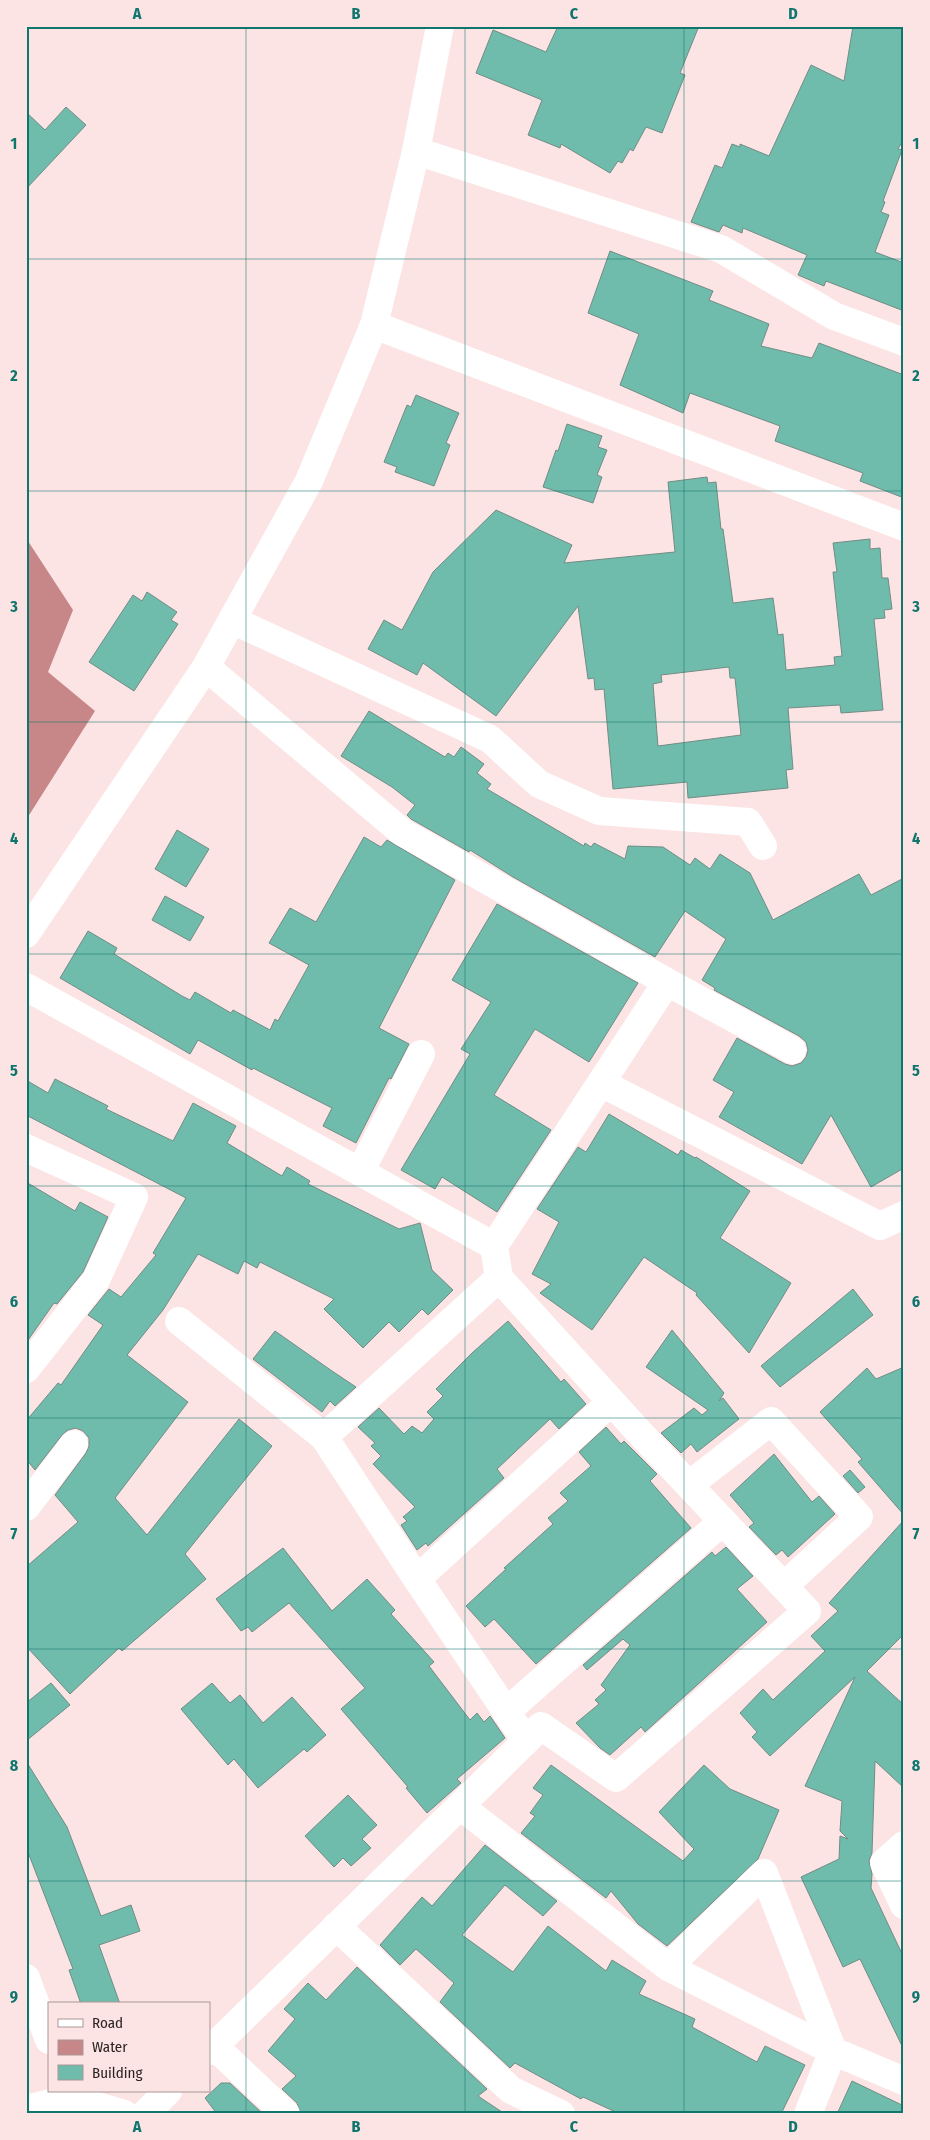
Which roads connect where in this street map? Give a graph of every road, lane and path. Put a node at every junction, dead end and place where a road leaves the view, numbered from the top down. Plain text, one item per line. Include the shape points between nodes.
1 (440, 26) edge
2 (416, 150) junction
3 (374, 325) junction
4 (904, 342) edge
5 (904, 527) edge
6 (232, 620) junction
7 (206, 667) junction
8 (763, 846) dead end
9 (26, 934) edge
10 (667, 982) junction
11 (26, 987) edge
12 (792, 1050) dead end
13 (421, 1054) dead end
14 (601, 1083) junction
15 (26, 1148) edge
16 (360, 1172) junction
17 (904, 1216) edge
18 (494, 1246) junction
19 (498, 1278) junction
20 (179, 1321) dead end
21 (26, 1369) edge
22 (611, 1402) junction
23 (324, 1437) junction
24 (74, 1444) dead end
25 (689, 1485) junction
26 (26, 1507) edge
27 (723, 1521) junction
28 (417, 1579) junction
29 (784, 1586) junction
30 (506, 1712) junction
31 (526, 1740) junction
32 (460, 1806) junction
33 (904, 1844) edge
34 (904, 1905) edge
35 (336, 1926) junction
36 (668, 1967) junction
37 (26, 1978) edge
38 (48, 2037) edge
39 (212, 2048) edge
40 (833, 2051) junction
41 (904, 2081) edge
42 (167, 2092) edge
43 (68, 2094) edge
44 (26, 2109) edge
45 (124, 2114) edge
46 (145, 2114) edge
47 (286, 2114) edge
48 (561, 2114) edge
49 (808, 2114) edge

1 - 2 street
2 - 3 street
2 - 4 street via 721,249 834,316
3 - 5 street
3 - 6 street via 309,481
6 - 7 street
6 - 8 street via 490,739 539,784 600,811 748,822
7 - 9 street
7 - 10 street via 402,832
10 - 12 street
10 - 14 street
11 - 16 street
13 - 16 street
14 - 17 street via 880,1226
14 - 18 street
15 - 21 street via 134,1197 96,1280
16 - 18 street
18 - 19 street
19 - 22 street
19 - 23 street
20 - 23 street
22 - 25 street
22 - 28 street
23 - 28 street
24 - 26 street
25 - 27 street
25 - 29 street via 771,1422 859,1517
27 - 29 street
27 - 30 street
28 - 30 street
29 - 31 street via 808,1611 616,1778 541,1726
30 - 31 street
31 - 32 street
32 - 35 street
32 - 36 street
33 - 34 street via 884,1863
35 - 39 street
35 - 48 street via 511,2090
36 - 40 street
36 - 40 street via 764,1873
37 - 38 street
39 - 47 street
40 - 41 street
40 - 49 street
42 - 46 street
43 - 44 street
43 - 45 street

